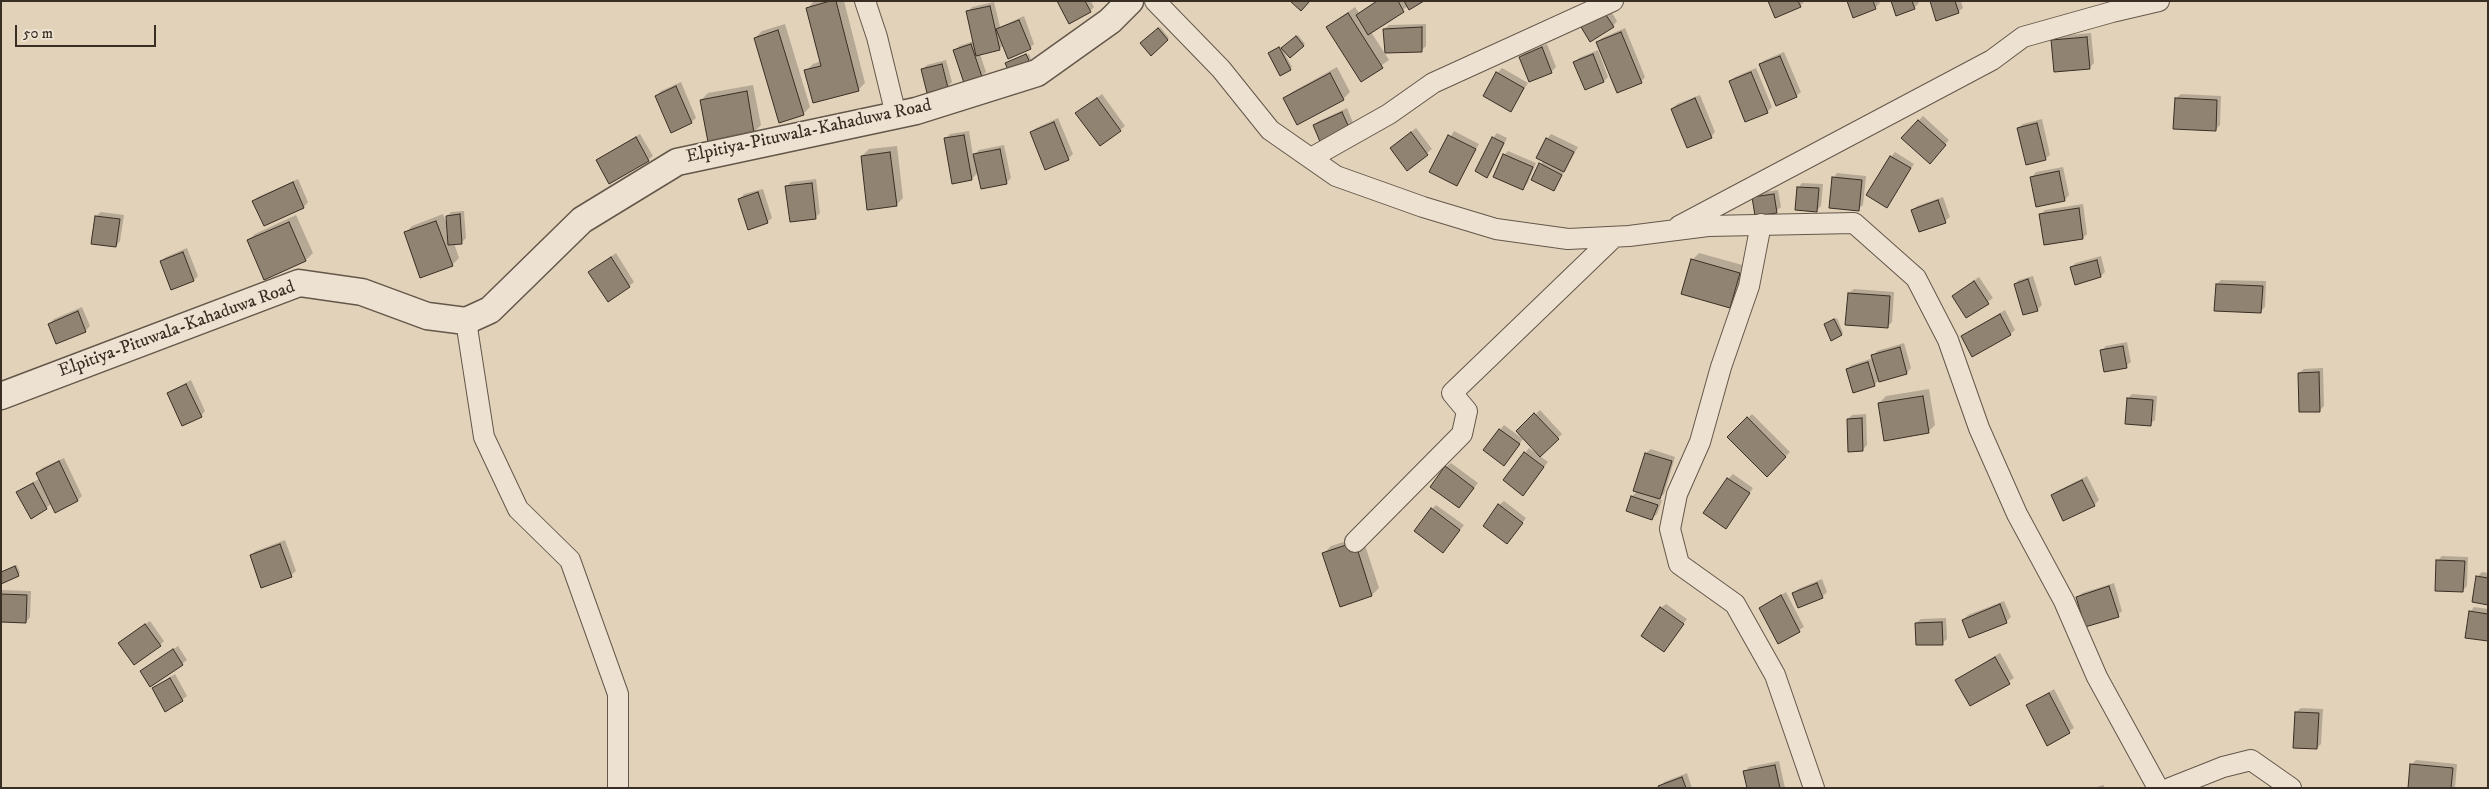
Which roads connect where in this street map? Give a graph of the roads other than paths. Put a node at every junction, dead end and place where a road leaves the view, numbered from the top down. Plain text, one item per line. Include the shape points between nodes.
1 (865, 1) edge
2 (1130, 1) edge
3 (1155, 1) edge
4 (1613, 1) edge
5 (2159, 1) edge
6 (896, 115) junction
7 (1311, 158) junction
8 (1761, 224) junction
9 (1670, 231) junction
10 (1614, 237) junction
11 (466, 321) junction
12 (1, 396) edge
13 (1355, 542) dead end
14 (618, 788) edge
15 (1814, 788) edge
16 (2158, 788) edge
17 (2170, 788) edge
18 (2291, 788) edge

1 - 6 street
2 - 6 street, Elpitiya-Pituwala-Kahaduwa Road via 1110,21 1037,73
3 - 7 street via 1221,69 1270,130
4 - 7 street via 1433,83 1389,114
5 - 9 street via 2023,37 1992,60
6 - 11 street, Elpitiya-Pituwala-Kahaduwa Road via 677,162 582,220 490,310
7 - 10 street via 1336,176 1496,228 1568,240
8 - 9 street
8 - 15 street via 1749,286 1700,442 1677,494 1670,529 1679,564 1735,604 1770,667
8 - 16 street via 1854,223 1916,278 1948,340 1980,428 2018,514 2064,602 2097,677
9 - 10 street
10 - 13 street via 1452,393 1467,411 1462,434
11 - 12 street, Elpitiya-Pituwala-Kahaduwa Road via 427,316 362,292 299,282
11 - 14 street via 484,437 518,509 570,560 618,694
17 - 18 street via 2251,760

